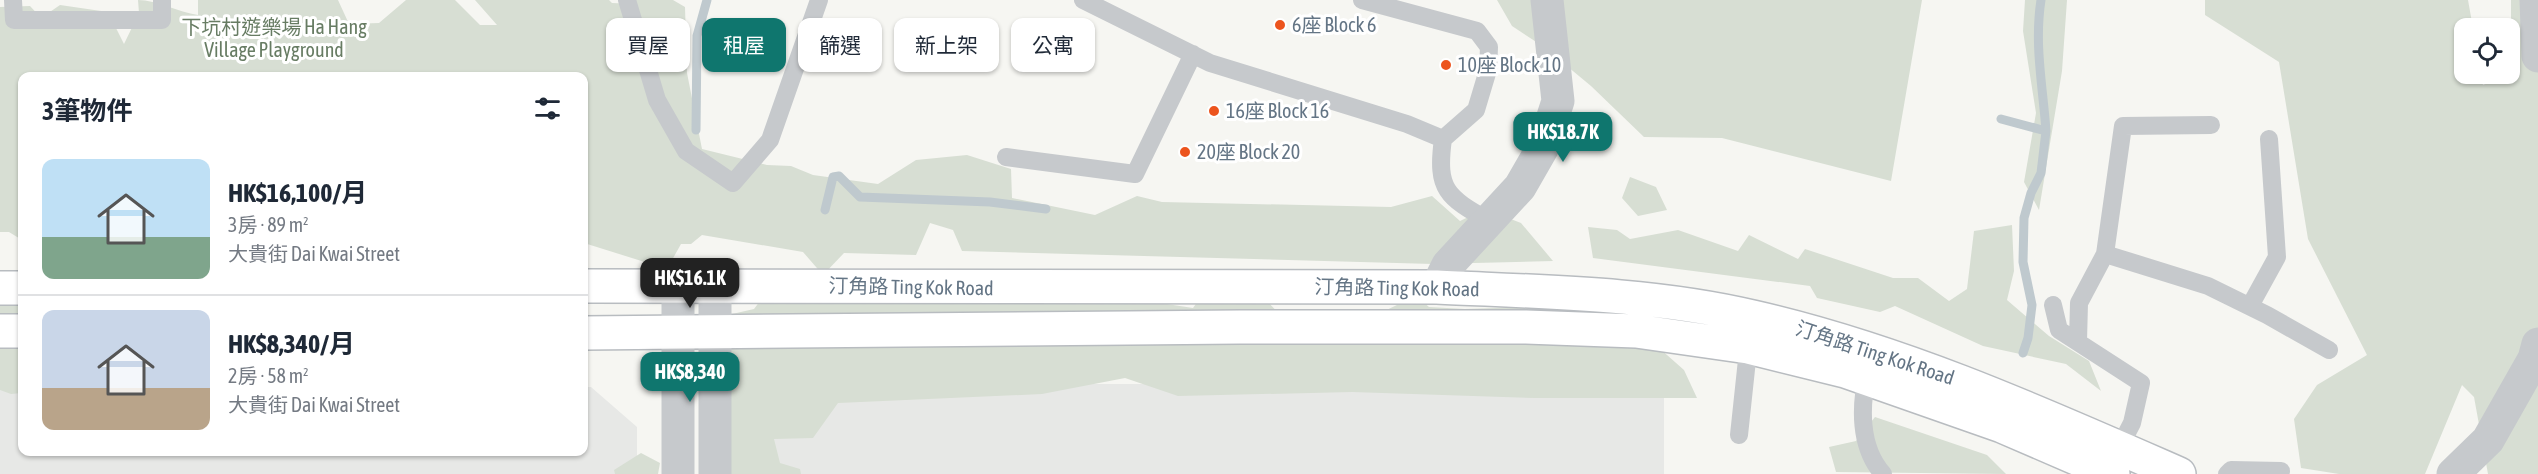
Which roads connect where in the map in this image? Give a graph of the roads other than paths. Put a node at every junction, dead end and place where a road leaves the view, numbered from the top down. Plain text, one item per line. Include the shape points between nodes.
1 (13, 0) edge
2 (162, 0) edge
3 (627, 0) edge
4 (819, 0) edge
5 (1362, 0) edge
6 (1547, 0) edge
7 (2536, 0) edge
8 (1091, 2) edge
9 (1194, 54) junction
10 (2538, 56) edge
11 (2211, 125) dead end
12 (1443, 139) junction
13 (2269, 139) dead end
14 (1006, 157) dead end
15 (1489, 221) junction
16 (2105, 254) junction
17 (588, 286) edge
18 (678, 286) junction
19 (715, 286) junction
20 (1437, 287) junction
21 (0, 288) edge
22 (18, 288) edge
23 (2053, 304) dead end
24 (2250, 306) junction
25 (0, 331) edge
26 (18, 331) edge
27 (1750, 331) junction
28 (678, 332) junction
29 (715, 332) junction
30 (588, 333) edge
31 (2078, 341) junction
32 (2538, 344) edge
33 (2329, 350) dead end
34 (1870, 364) junction
35 (1739, 435) dead end
36 (2488, 440) junction
37 (2116, 461) edge
38 (2281, 471) dead end
39 (678, 474) edge
40 (715, 474) edge
41 (1883, 474) edge
42 (2179, 474) edge
43 (2227, 474) edge
44 (2453, 474) edge
45 (2484, 474) edge

1 - 2 lane via 14,20 162,20
3 - 4 lane via 657,100 686,151 733,183 770,140
5 - 12 lane via 1477,31 1489,47 1488,70 1476,110
6 - 15 street via 1558,101 1543,147 1525,177
7 - 10 street
8 - 9 lane
9 - 12 lane via 1210,63 1407,124
9 - 14 lane via 1134,174
11 - 16 lane via 2123,126
12 - 15 lane via 1442,181 1455,201
13 - 24 lane via 2277,257
15 - 20 street via 1448,265
16 - 24 lane via 2208,286
16 - 31 lane via 2079,303
17 - 18 main road, 汀角路 Ting Kok Road
18 - 19 main road, 汀角路 Ting Kok Road
18 - 28 street
19 - 20 main road, 汀角路 Ting Kok Road
19 - 29 street
20 - 27 main road, 汀角路 Ting Kok Road via 1634,299
21 - 22 main road
23 - 31 lane via 2059,330
24 - 33 lane
25 - 26 main road
27 - 29 main road, 汀角路 Ting Kok Road via 1240,327
27 - 34 main road, 汀角路 Ting Kok Road
27 - 35 lane
28 - 29 main road, 汀角路 Ting Kok Road
28 - 30 main road, 汀角路 Ting Kok Road
28 - 39 street
29 - 40 street
31 - 37 lane via 2141,383 2132,423
32 - 36 street via 2534,359
34 - 37 main road, 汀角路 Ting Kok Road via 1926,366 1990,392
34 - 41 lane via 1864,439
36 - 44 street
36 - 45 street
37 - 42 main road, 汀角路 Ting Kok Road
38 - 43 lane via 2231,470

